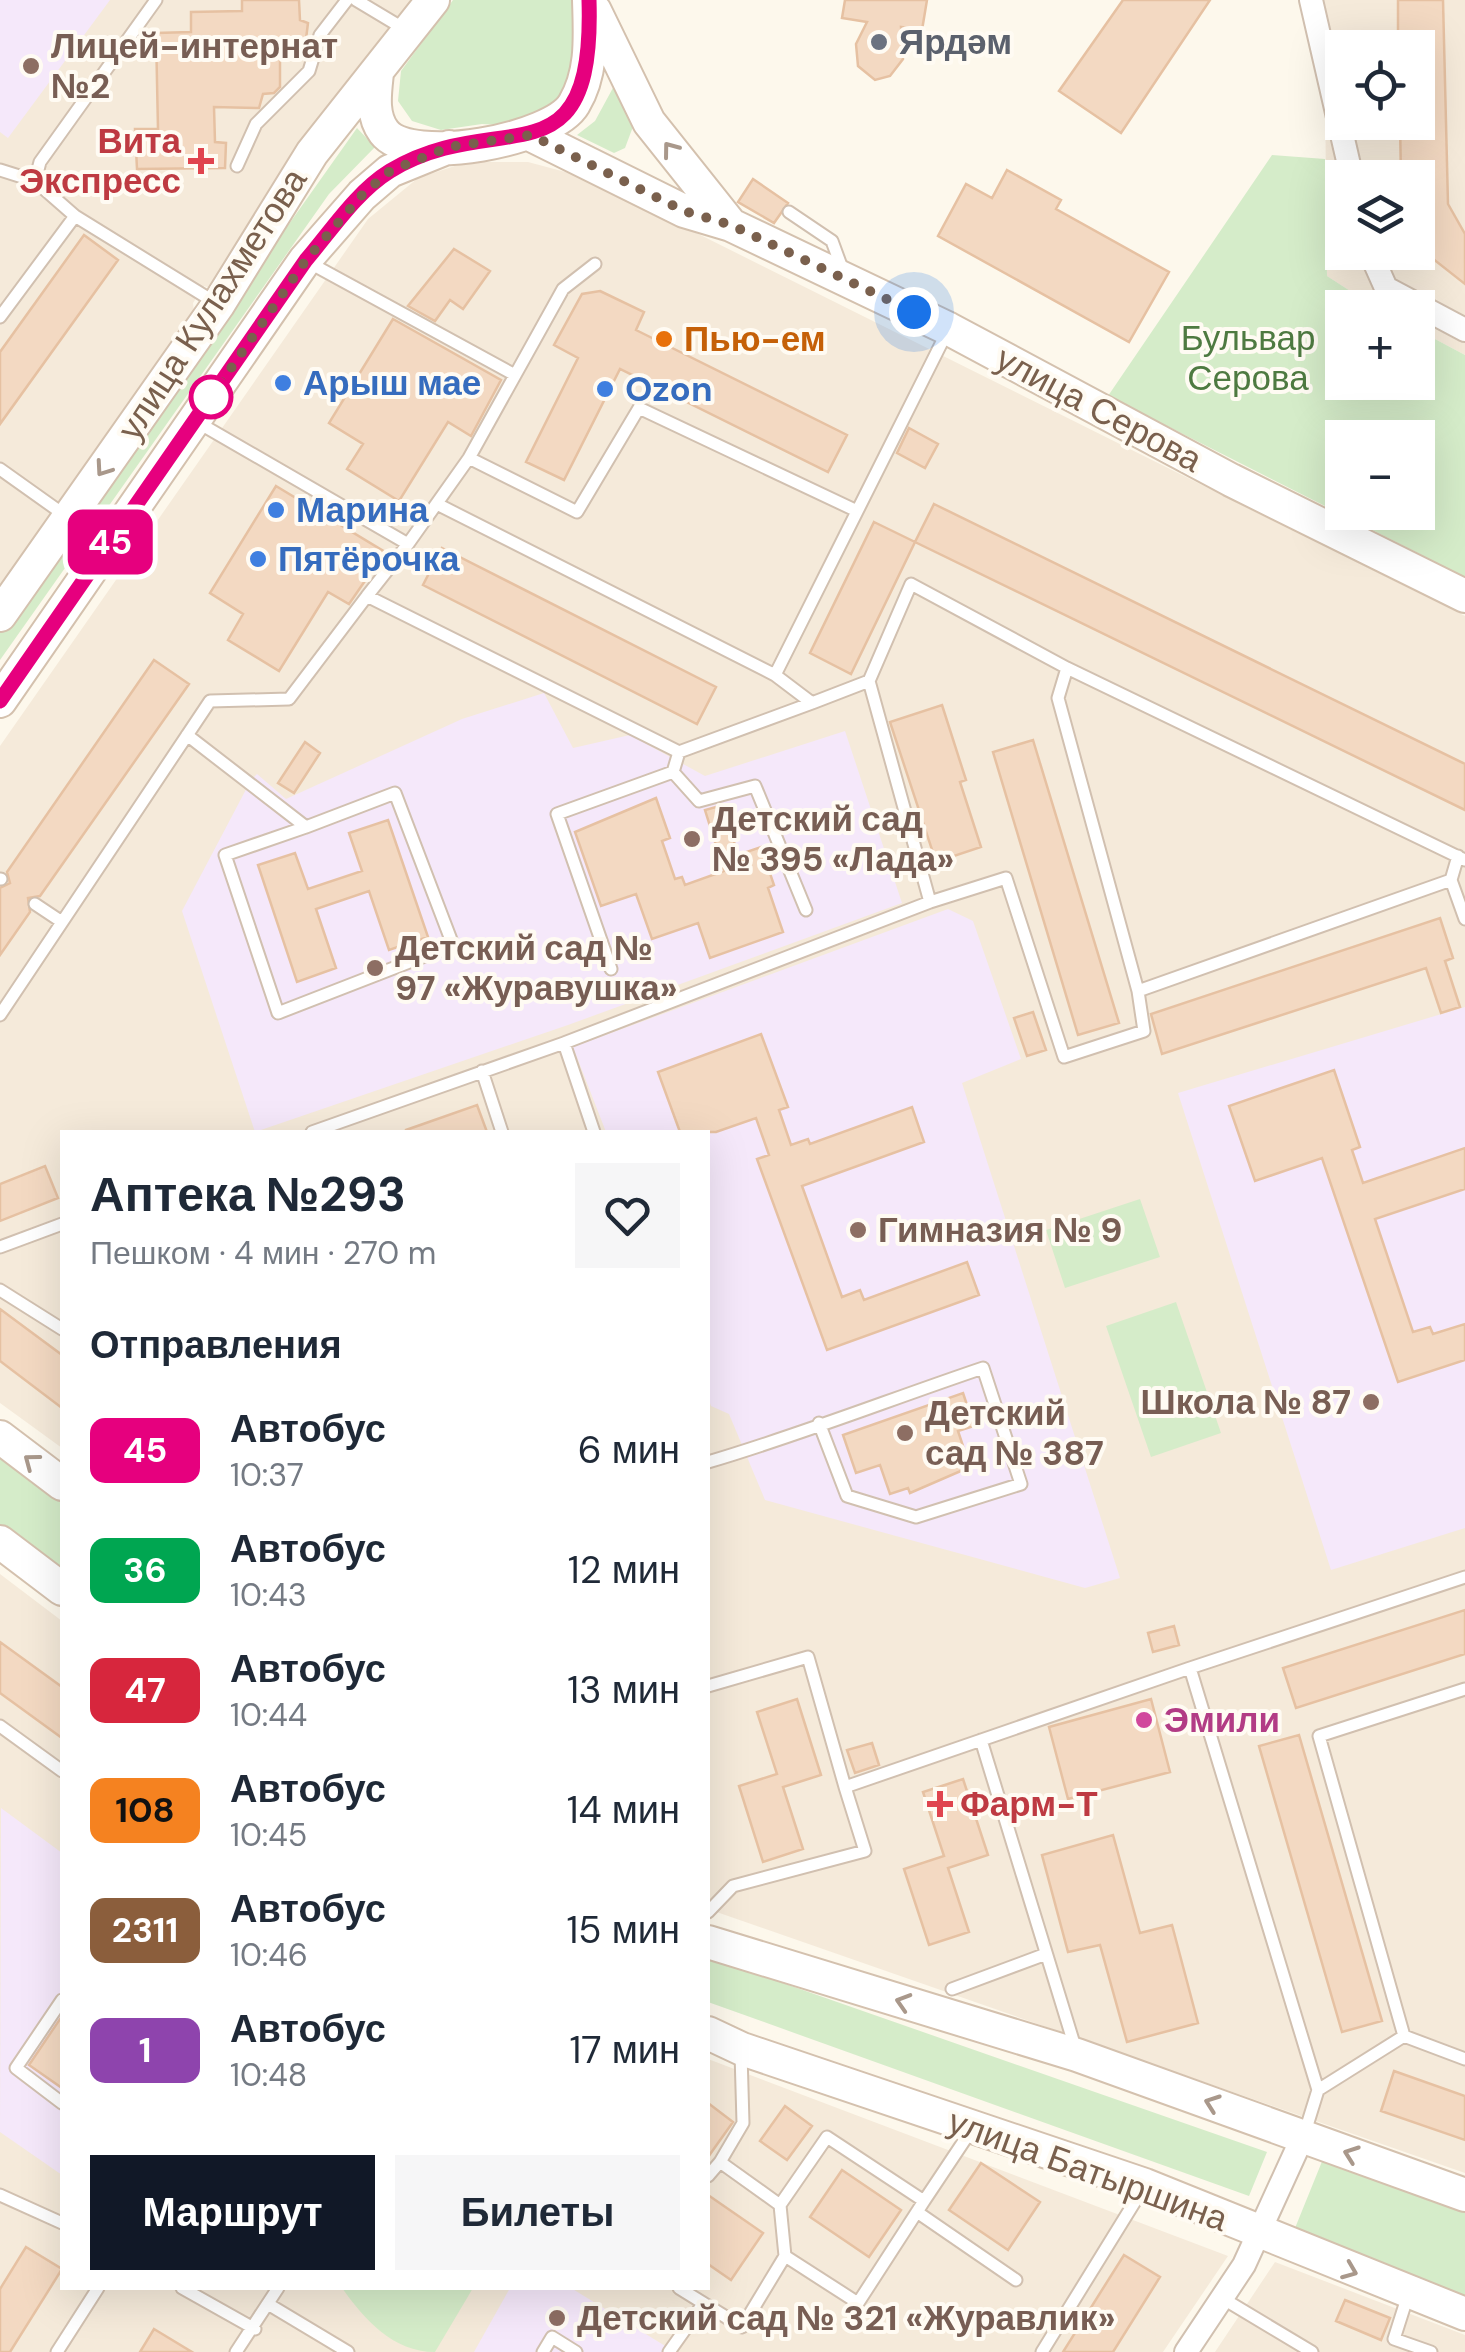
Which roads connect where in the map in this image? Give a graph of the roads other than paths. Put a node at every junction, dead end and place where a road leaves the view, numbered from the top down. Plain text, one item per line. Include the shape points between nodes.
1 (156, 0) edge
2 (347, 0) edge
3 (356, 0) edge
4 (433, 0) edge
5 (590, 0) edge
6 (1311, 0) edge
7 (410, 32) junction
8 (378, 73) junction
9 (531, 135) junction
10 (449, 147) junction
11 (1348, 160) edge
12 (237, 166) dead end
13 (0, 170) edge
14 (35, 181) junction
15 (788, 212) dead end
16 (74, 216) junction
17 (731, 225) junction
18 (306, 260) junction
19 (596, 264) dead end
20 (1380, 270) edge
21 (846, 280) junction
22 (218, 304) junction
23 (0, 318) edge
24 (949, 329) junction
25 (1465, 330) edge
26 (515, 375) junction
27 (194, 421) junction
28 (469, 458) junction
29 (0, 469) edge
30 (437, 504) junction
31 (857, 512) junction
32 (68, 518) junction
33 (408, 544) junction
34 (367, 596) junction
35 (1465, 596) edge
36 (0, 615) edge
37 (1067, 668) junction
38 (776, 674) junction
39 (869, 681) junction
40 (0, 701) edge
41 (812, 702) junction
42 (187, 734) junction
43 (679, 752) junction
44 (673, 772) junction
45 (306, 826) junction
46 (1462, 858) edge
47 (1452, 880) junction
48 (930, 902) junction
49 (35, 904) dead end
50 (806, 910) dead end
51 (1465, 919) edge
52 (62, 922) junction
53 (610, 969) dead end
54 (1138, 992) junction
55 (0, 1015) edge
56 (564, 1043) junction
57 (482, 1071) junction
58 (318, 1130) edge
59 (501, 1130) edge
60 (593, 1130) edge
61 (60, 1225) edge
62 (0, 1247) edge
63 (0, 1290) edge
64 (60, 1328) edge
65 (819, 1423) junction
66 (0, 1437) edge
67 (710, 1461) edge
68 (60, 1482) edge
69 (0, 1542) edge
70 (1465, 1577) edge
71 (60, 1587) edge
72 (1190, 1668) junction
73 (710, 1685) edge
74 (1465, 1689) edge
75 (0, 1726) edge
76 (981, 1740) junction
77 (60, 1770) edge
78 (846, 1788) junction
79 (710, 1910) edge
80 (710, 1943) edge
81 (1046, 1954) junction
82 (952, 1989) dead end
83 (60, 2003) edge
84 (710, 2033) edge
85 (1404, 2036) junction
86 (742, 2049) junction
87 (1077, 2055) junction
88 (1465, 2059) edge
89 (1318, 2090) junction
90 (60, 2101) edge
91 (974, 2126) junction
92 (1304, 2136) junction
93 (720, 2162) junction
94 (710, 2174) edge
95 (1145, 2186) junction
96 (0, 2195) edge
97 (1465, 2195) edge
98 (780, 2205) junction
99 (921, 2206) junction
100 (60, 2222) edge
101 (1260, 2234) junction
102 (785, 2256) junction
103 (1016, 2280) dead end
104 (97, 2290) edge
105 (186, 2290) edge
106 (277, 2290) edge
107 (682, 2290) edge
108 (1408, 2295) junction
109 (1222, 2298) junction
110 (268, 2304) junction
111 (703, 2304) junction
112 (1465, 2314) edge
113 (255, 2329) junction
114 (56, 2352) edge
115 (236, 2352) edge
116 (348, 2352) edge
117 (543, 2352) edge
118 (576, 2352) edge
119 (669, 2352) edge
120 (1042, 2352) edge
121 (1186, 2352) edge
122 (1312, 2352) edge
123 (1431, 2352) edge

1 - 14 lane via 40,162
2 - 12 lane via 320,35 309,72 256,124
3 - 7 lane
4 - 7 street, улица Кулахметова
5 - 9 street via 587,74 573,107
17 -> 5 street, улица Серова via 650,122
6 - 11 street
7 - 8 street, улица Кулахметова
8 - 10 street via 374,102 384,132 404,146
8 - 22 street, улица Кулахметова via 312,153
9 - 10 street
9 - 17 street, улица Серова via 684,211
10 - 18 street, улица Кулахметова via 390,171
13 - 14 lane
14 - 16 lane
15 - 21 lane via 832,240
16 - 22 lane
16 - 23 lane
17 - 21 street, улица Серова
18 - 26 lane
18 - 27 street, улица Кулахметова
19 - 26 lane via 563,289
20 - 25 street via 1386,288
21 - 24 street, улица Серова
22 -> 32 street, улица Кулахметова
24 - 31 lane
24 - 35 street, улица Серова
26 - 28 lane
27 - 33 lane
27 - 40 street, улица Кулахметова
28 - 30 lane
28 - 31 lane via 577,512 639,408
29 - 32 lane
30 - 33 lane
30 - 38 lane
31 - 38 lane
32 - 36 street, улица Кулахметова
33 - 34 lane
34 - 42 lane via 289,699 210,701
34 - 43 lane
37 - 39 lane via 911,584
37 - 46 lane
37 - 54 lane via 1058,698
38 - 41 lane
39 - 41 lane
39 - 48 lane
41 - 43 lane
42 - 45 lane
42 - 52 lane
43 - 44 lane
44 - 50 lane via 699,802 756,786
44 - 53 lane via 558,814
45 - 45 lane via 225,855 278,1013 453,945 395,794
46 - 47 lane
47 - 51 lane
47 - 54 lane
48 - 54 lane via 1006,878 1064,1057 1144,1030
48 - 56 lane
49 - 52 lane
52 - 55 lane
56 - 57 lane
56 - 60 lane
57 - 58 lane
57 - 59 lane
61 - 62 lane
63 - 64 lane
65 - 65 lane via 983,1368 1021,1484 916,1517 847,1496
65 - 67 lane
68 -> 66 street
69 - 71 street
70 - 72 lane
72 - 76 lane
72 - 89 lane
73 - 78 lane via 808,1658
74 - 85 lane via 1319,1736
75 - 77 lane
76 - 78 lane
76 - 81 lane
78 - 79 lane via 865,1852 733,1886
87 -> 80 street
81 - 82 lane
81 - 87 lane
83 - 90 lane via 16,2068
84 - 86 street, улица Батыршина
85 - 88 lane
85 - 89 lane
86 - 91 street, улица Батыршина
86 - 93 lane via 743,2123
92 -> 87 street
89 - 92 lane
91 - 95 street, улица Батыршина
91 - 99 lane
97 -> 92 street
92 - 101 street
93 - 94 lane
93 - 98 lane
95 - 101 street, улица Батыршина
95 - 120 lane
96 - 100 lane
98 - 99 lane via 828,2137
98 - 102 lane
99 - 102 lane via 858,2303
99 - 103 lane
101 -> 108 street, улица Батыршина
101 - 109 street
102 - 111 lane via 742,2327
104 - 114 lane
105 - 113 lane
106 - 110 lane
107 - 111 lane
108 - 112 street, улица Батыршина
108 - 123 lane via 1394,2339
109 - 121 street
109 - 122 lane
110 - 113 lane
110 - 116 lane
111 - 119 lane
113 - 115 lane
117 - 118 lane via 552,2337

